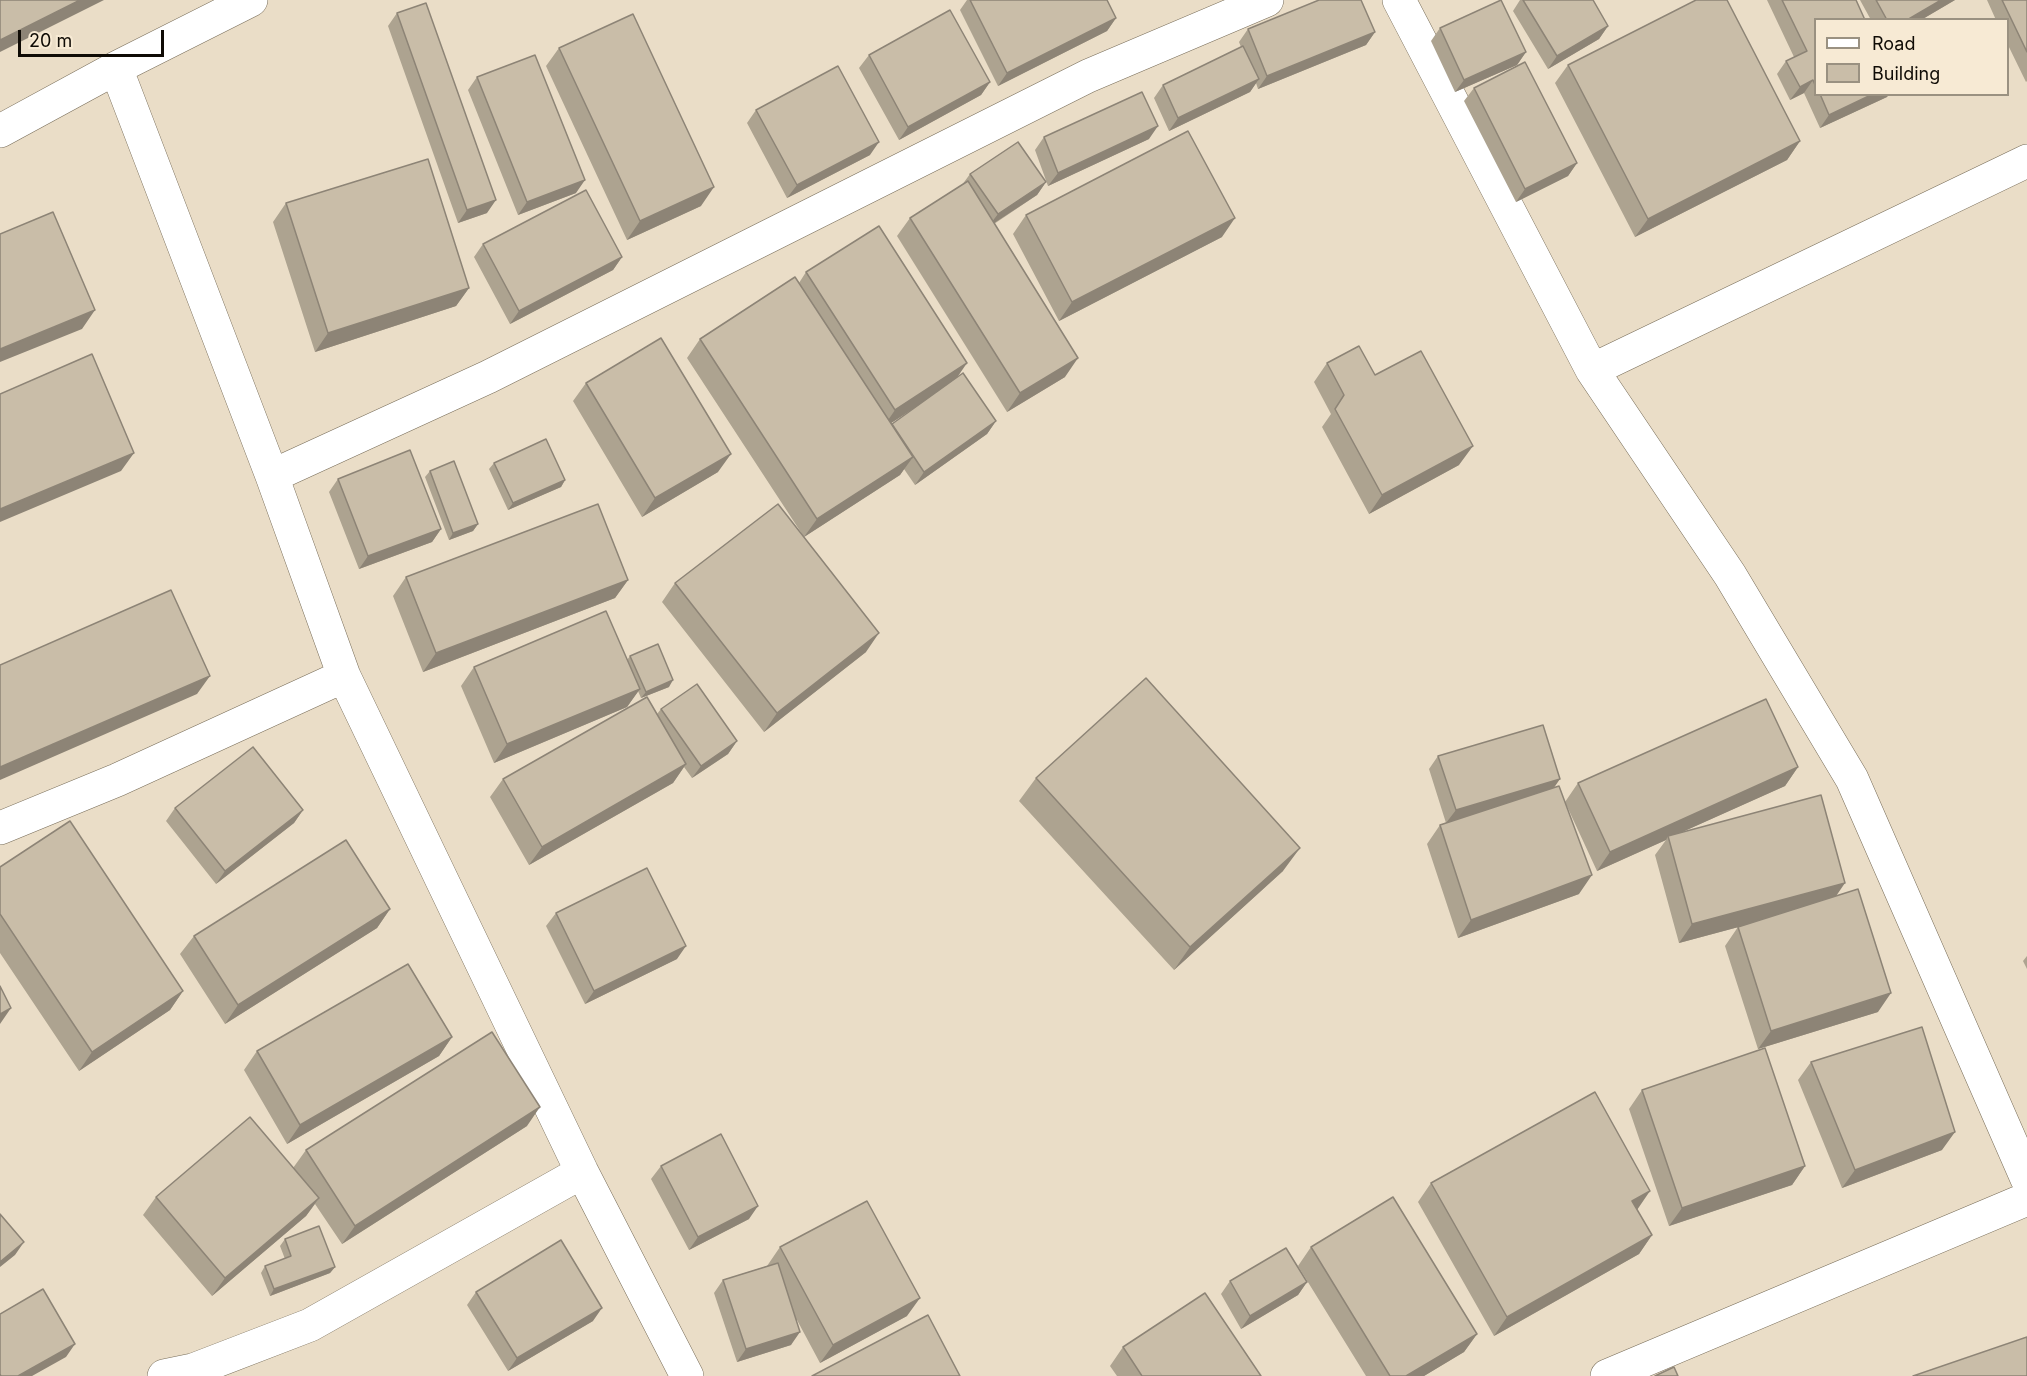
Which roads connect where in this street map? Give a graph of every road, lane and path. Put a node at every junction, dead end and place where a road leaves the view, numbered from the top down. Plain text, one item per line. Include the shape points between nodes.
1 (251, 0) edge
2 (1267, 0) edge
3 (1409, 3) edge
4 (205, 10) edge
5 (116, 68) junction
6 (0, 131) edge
7 (2027, 161) edge
8 (1592, 370) junction
9 (273, 476) junction
10 (344, 676) junction
11 (0, 828) edge
12 (582, 1172) junction
13 (2027, 1179) edge
14 (2027, 1199) edge
15 (164, 1376) edge
16 (687, 1376) edge
17 (1607, 1376) edge

1 - 4 street
2 - 9 street via 1088,76 488,377
3 - 8 street
4 - 5 street
5 - 6 street
5 - 9 street
7 - 8 street
8 - 13 street via 1730,575 1852,780
9 - 10 street
10 - 11 street via 117,780
10 - 12 street
12 - 15 street via 310,1325 192,1370
12 - 16 street
14 - 17 street

